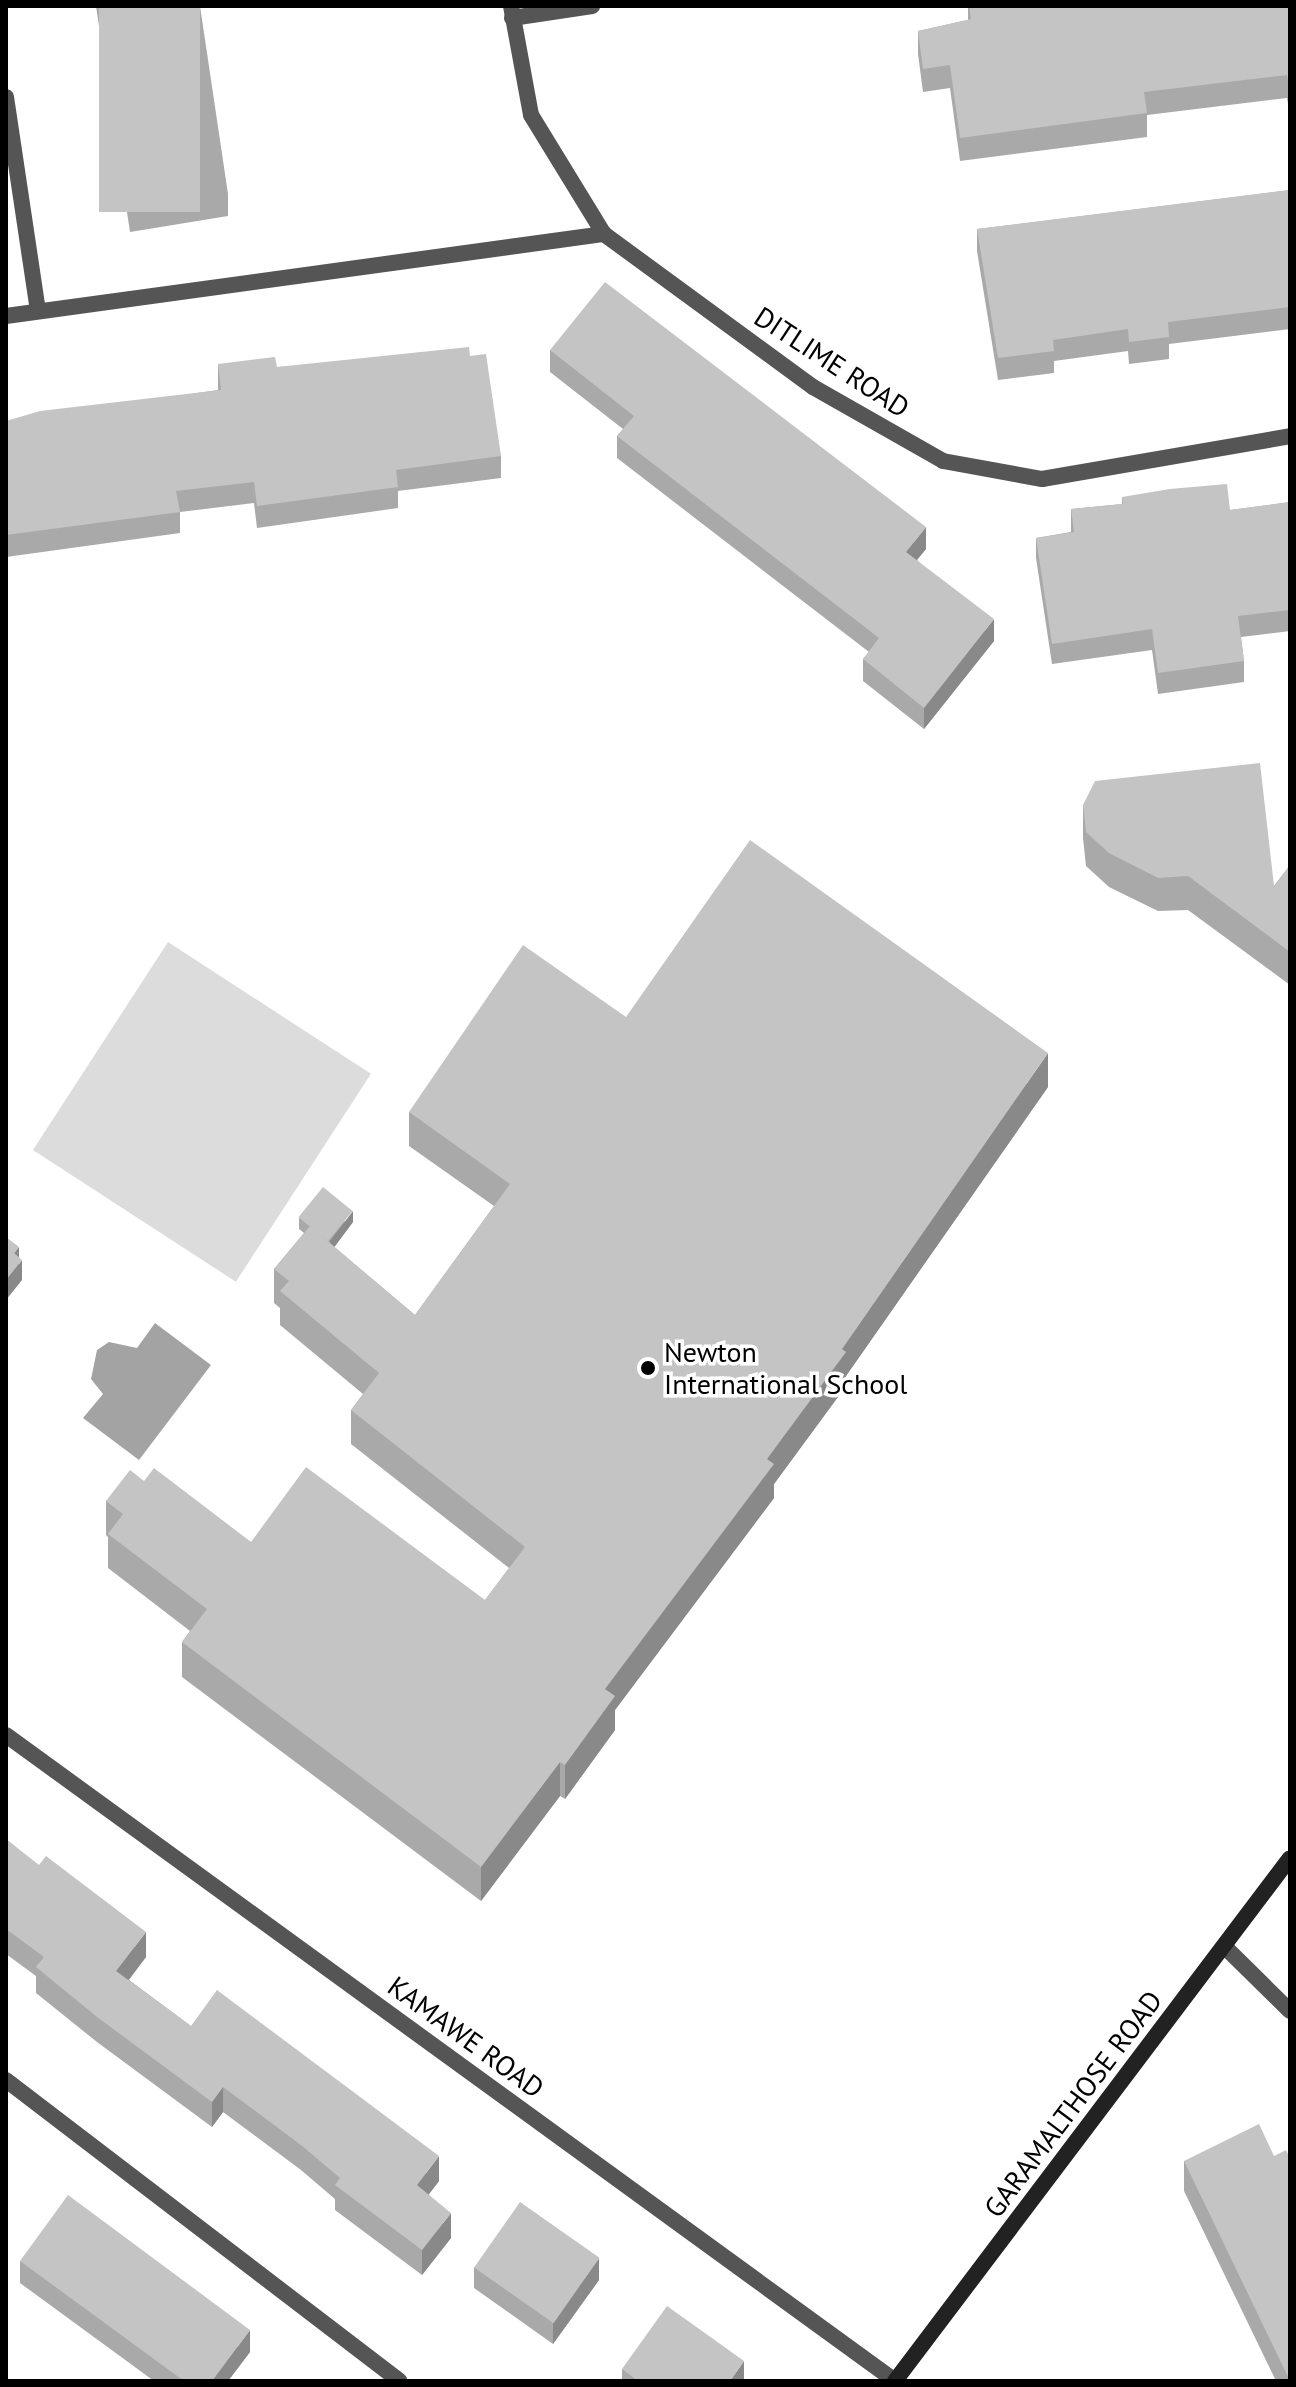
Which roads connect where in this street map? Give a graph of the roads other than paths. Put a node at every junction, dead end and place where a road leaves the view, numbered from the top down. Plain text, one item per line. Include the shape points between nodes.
1 (592, 6) edge
2 (512, 12) edge
3 (6, 97) edge
4 (604, 234) junction
5 (38, 311) junction
6 (6, 316) edge
7 (1290, 436) edge
8 (6, 1735) edge
9 (1290, 1858) edge
10 (1225, 1947) junction
11 (1290, 2011) edge
12 (6, 2080) edge
13 (399, 2381) edge
14 (895, 2381) edge

1 - 2 street
2 - 4 street, DITLIME ROAD via 531,115
3 - 5 street
4 - 5 street
4 - 7 street, DITLIME ROAD via 813,387 943,461 1042,479
5 - 6 street
8 - 14 street, KAMAWE ROAD
9 - 10 street, GARAMALTHOSE ROAD
10 - 11 street
10 - 14 street, GARAMALTHOSE ROAD
12 - 13 street

